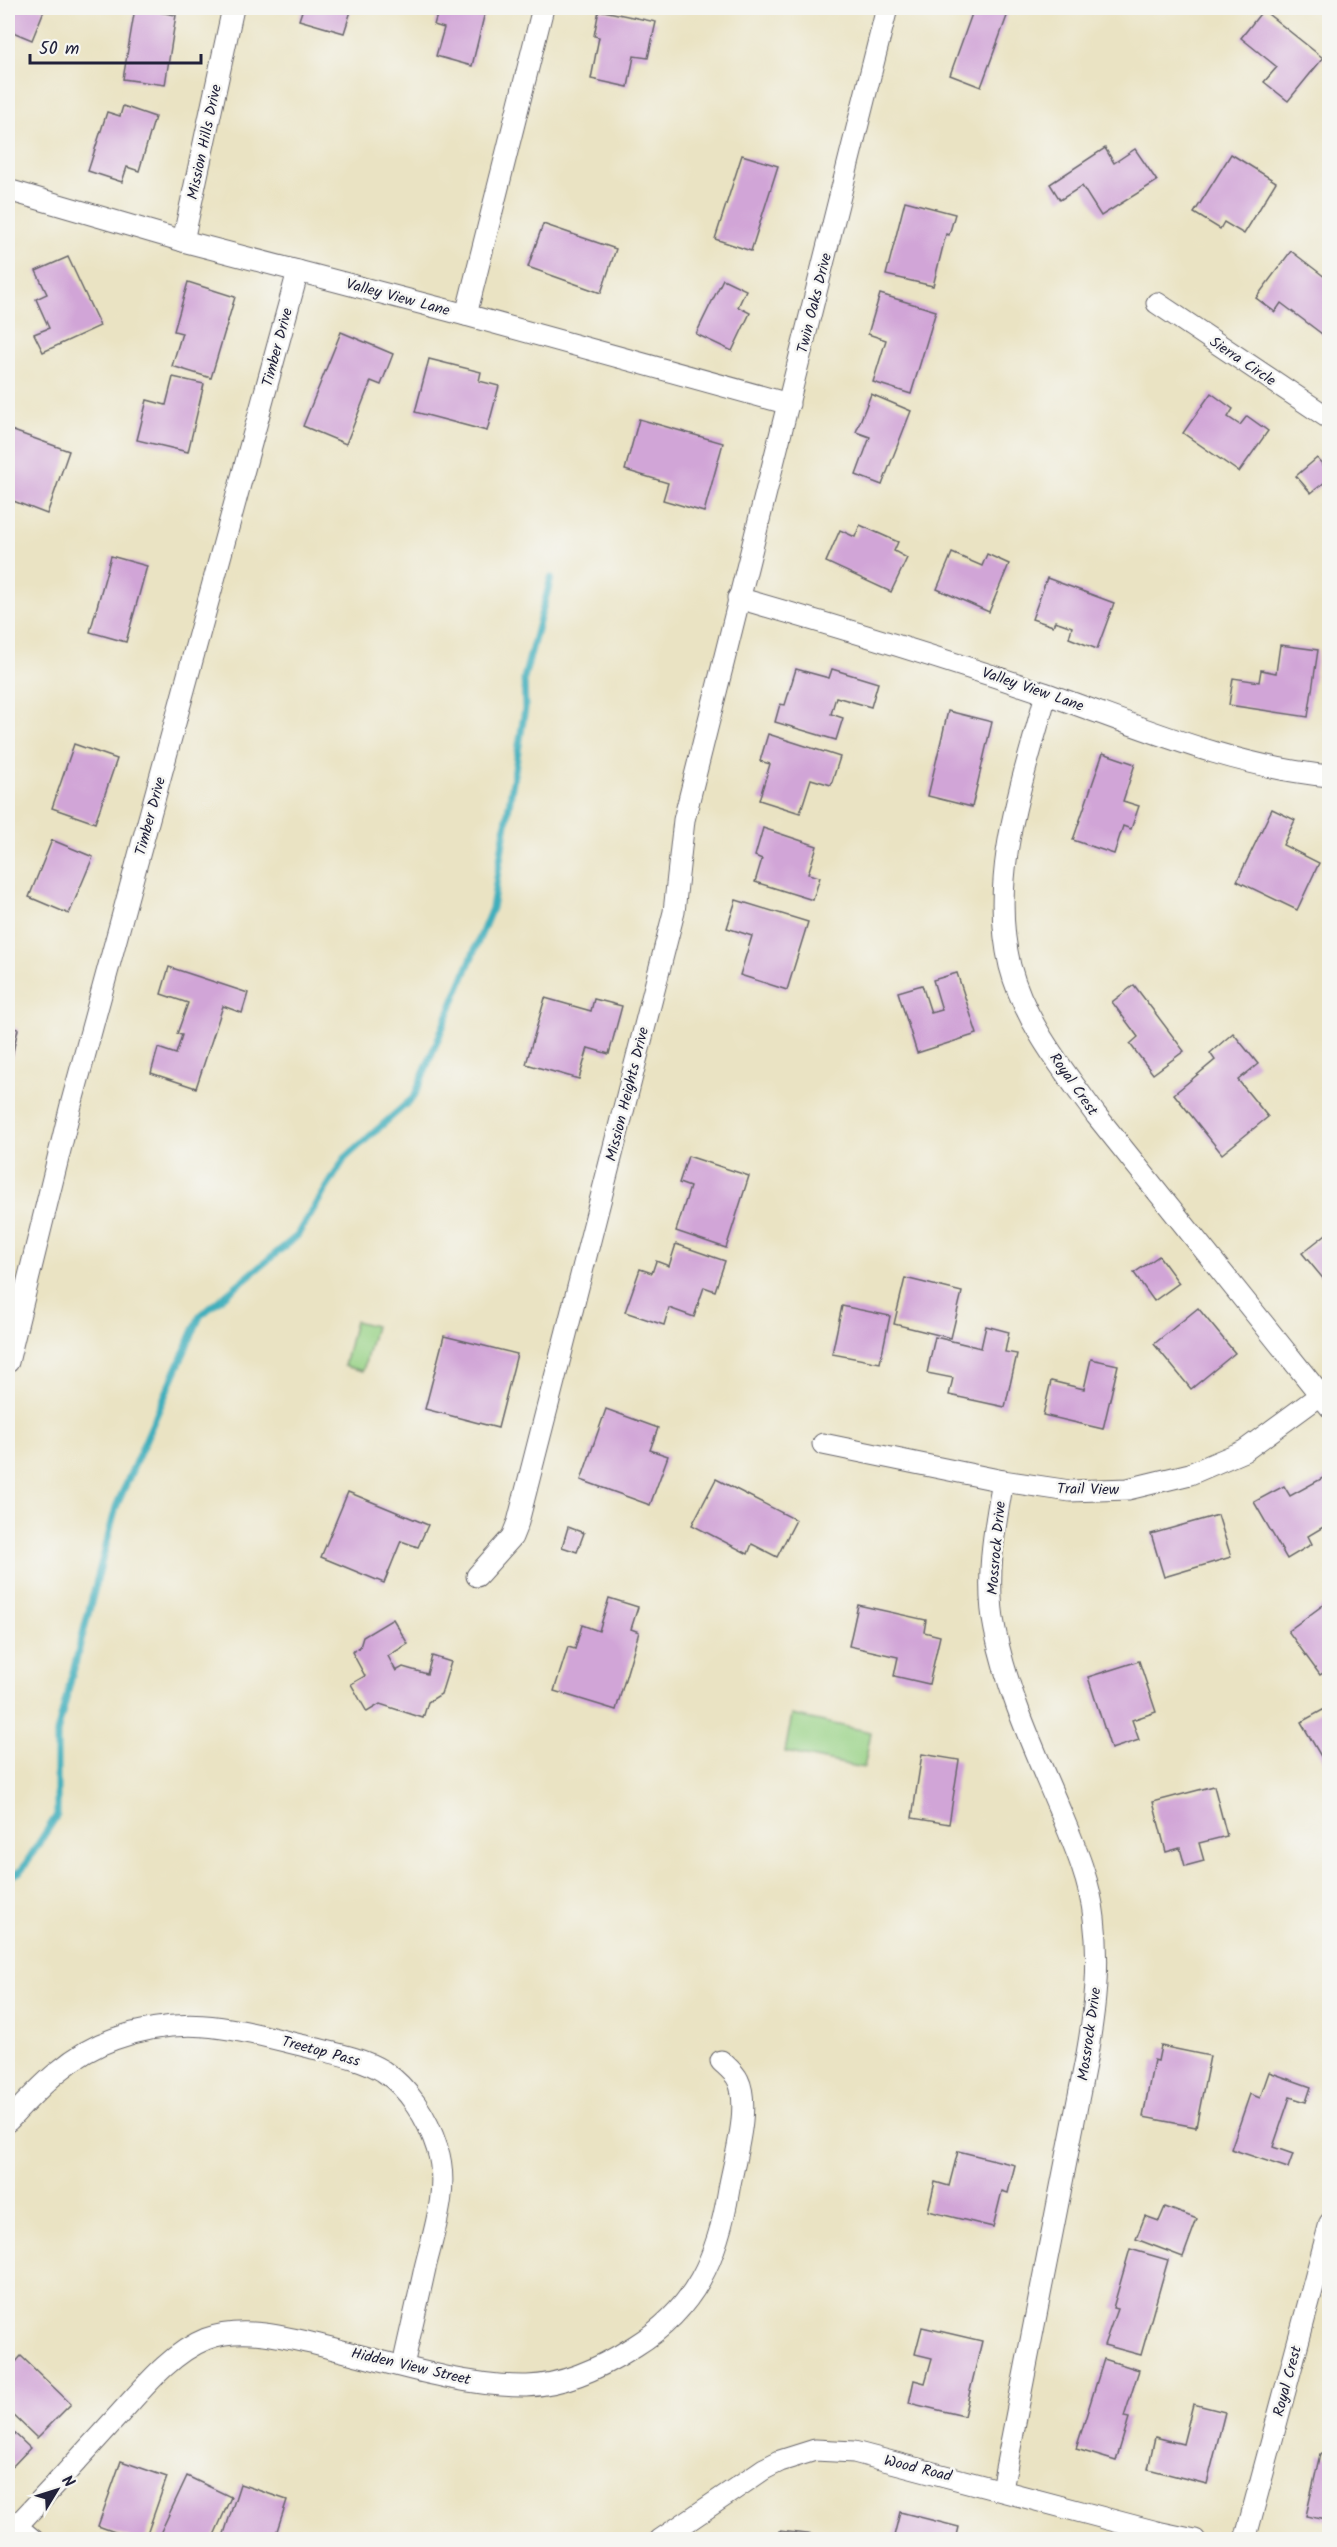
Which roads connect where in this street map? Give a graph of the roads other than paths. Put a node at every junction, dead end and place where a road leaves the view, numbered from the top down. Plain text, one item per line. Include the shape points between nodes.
1 (233, 8) edge
2 (543, 8) edge
3 (886, 8) edge
4 (8, 190) edge
5 (183, 241) junction
6 (298, 271) junction
7 (1156, 303) dead end
8 (466, 315) junction
9 (789, 404) junction
10 (1329, 419) edge
11 (738, 598) junction
12 (1046, 694) junction
13 (1329, 776) edge
14 (8, 1362) edge
15 (1326, 1397) edge
16 (823, 1444) dead end
17 (1003, 1481) junction
18 (477, 1576) dead end
19 (721, 2061) dead end
20 (8, 2121) edge
21 (1329, 2223) edge
22 (403, 2366) junction
23 (1002, 2490) junction
24 (12, 2531) edge
25 (33, 2540) edge
26 (660, 2540) edge
27 (1195, 2540) edge
28 (1245, 2540) edge

1 - 5 street, Mission Hills Drive
2 - 8 street
3 - 9 street, Twin Oaks Drive
4 - 5 street, Valley View Lane
5 - 6 street, Valley View Lane
6 - 8 street, Valley View Lane
6 - 14 street, Timber Drive via 71,1105
7 - 10 street, Sierra Circle
8 - 9 street, Valley View Lane
9 - 11 street, Twin Oaks Drive
11 - 12 street, Valley View Lane via 935,656
11 - 18 street, Mission Heights Drive via 684,820 674,912 518,1522 512,1537
12 - 13 street, Valley View Lane via 1222,755
12 - 15 street, Royal Crest via 1003,875 1009,957 1023,1000 1045,1042 1096,1115
15 - 17 street, Trail View via 1244,1451 1158,1484 1070,1491
16 - 17 street, Trail View
17 - 23 street, Mossrock Drive via 992,1559 990,1595 994,1629 1022,1722 1084,1874 1094,1917 1098,1966 1096,2006
19 - 22 street, Hidden View Street via 738,2080 744,2106 729,2194 720,2236 702,2275 675,2316 610,2362 572,2377 528,2386 463,2380
20 - 22 street, Treetop Pass via 76,2057 112,2039 148,2029 223,2026 358,2059 384,2072 407,2092 425,2119 438,2149 441,2176 440,2206
21 - 28 street, Royal Crest
22 - 24 street, Hidden View Street via 278,2335 238,2333 206,2339 167,2366
23 - 26 street, Wood Road via 854,2452 815,2450 764,2469
23 - 27 street, Wood Road
24 - 25 street

